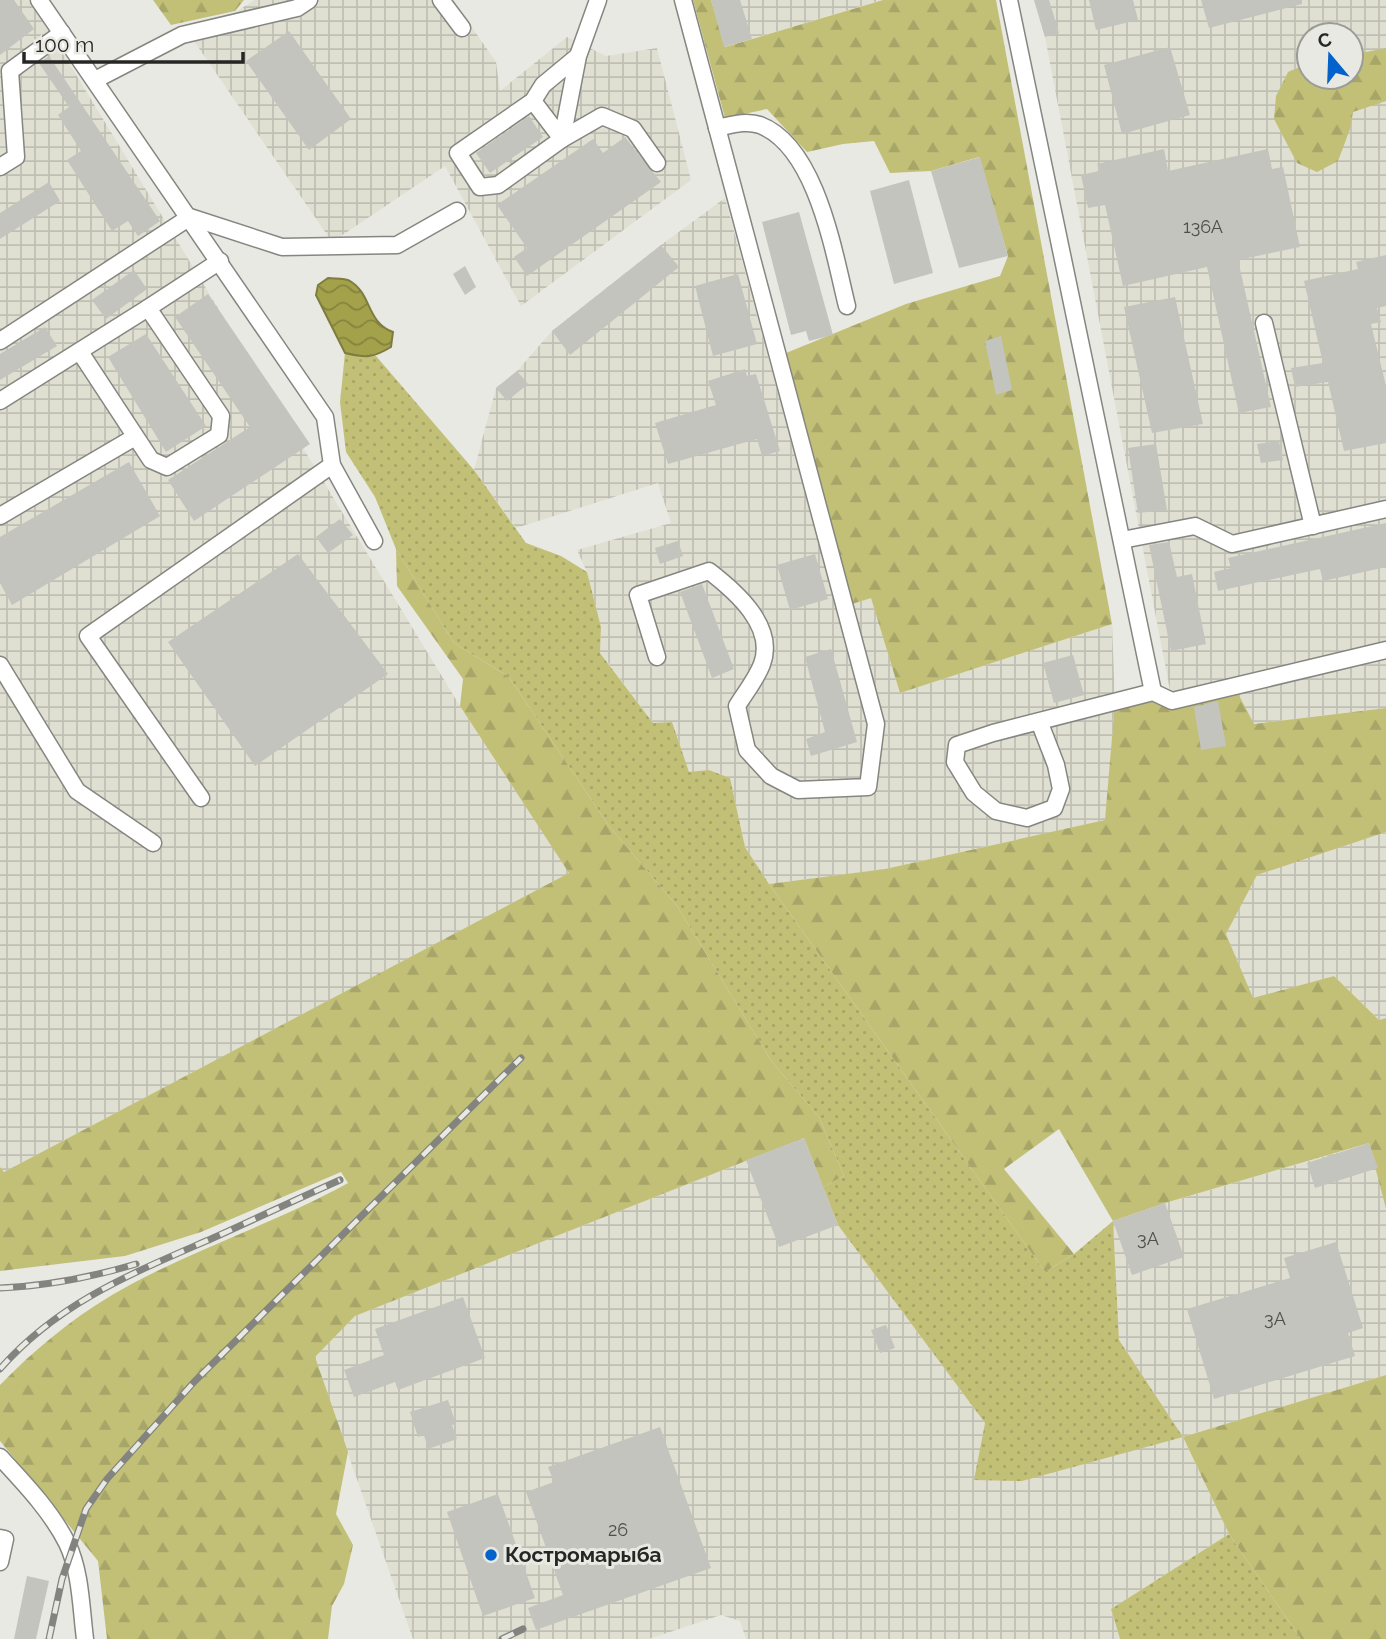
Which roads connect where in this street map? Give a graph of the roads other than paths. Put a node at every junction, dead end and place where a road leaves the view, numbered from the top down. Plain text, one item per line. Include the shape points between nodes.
1 (39, 0) edge
2 (309, 0) edge
3 (441, 0) edge
4 (598, 0) edge
5 (683, 0) edge
6 (1009, 0) edge
7 (461, 28) dead end
8 (62, 33) junction
9 (578, 56) junction
10 (95, 80) junction
11 (533, 101) junction
12 (717, 128) junction
13 (562, 139) junction
14 (657, 163) dead end
15 (0, 167) edge
16 (457, 211) dead end
17 (190, 217) junction
18 (220, 261) junction
19 (847, 306) dead end
20 (148, 308) junction
21 (1264, 323) dead end
22 (0, 341) edge
23 (80, 352) junction
24 (0, 401) edge
25 (135, 437) junction
26 (332, 465) junction
27 (1386, 509) edge
28 (0, 516) edge
29 (1312, 526) junction
30 (1122, 540) junction
31 (374, 541) dead end
32 (1386, 650) edge
33 (657, 657) dead end
34 (0, 665) edge
35 (1153, 692) junction
36 (1039, 721) junction
37 (201, 798) dead end
38 (153, 843) dead end
39 (0, 1457) edge
40 (0, 1538) edge
41 (0, 1562) edge
42 (85, 1639) edge

1 - 8 street
2 - 10 street via 298,8 182,35
3 - 7 street
4 - 9 street
5 - 12 street
6 - 30 street
8 - 10 street
8 - 15 street via 10,71 16,157
9 - 11 street via 543,85
9 - 13 street
10 - 17 street
11 - 13 street
11 - 13 street via 458,153 480,187 498,185
12 - 19 street via 760,125 798,159 824,213
12 - 33 street via 876,724 867,787 798,790 771,776 747,750 737,706 763,663 766,640 751,612 709,571 638,595
13 - 14 street via 602,117 633,129
16 - 17 street via 397,245 282,247
17 - 18 street
17 - 22 street
18 - 20 street
18 - 26 street via 325,416
20 - 23 street
20 - 25 street via 221,416 219,435 167,467 151,460
21 - 29 street
23 - 24 street
23 - 25 street
25 - 28 street
26 - 31 street
26 - 37 street via 88,636
27 - 29 street
29 - 30 street via 1232,544 1195,526
30 - 35 street
32 - 35 street via 1172,701
34 - 38 street via 77,791
35 - 36 street
36 - 36 street via 1061,789 1054,808 1027,818 996,811 974,793 955,762 957,745
39 - 42 street via 30,1490 67,1544 78,1581
40 - 41 street via 5,1539

